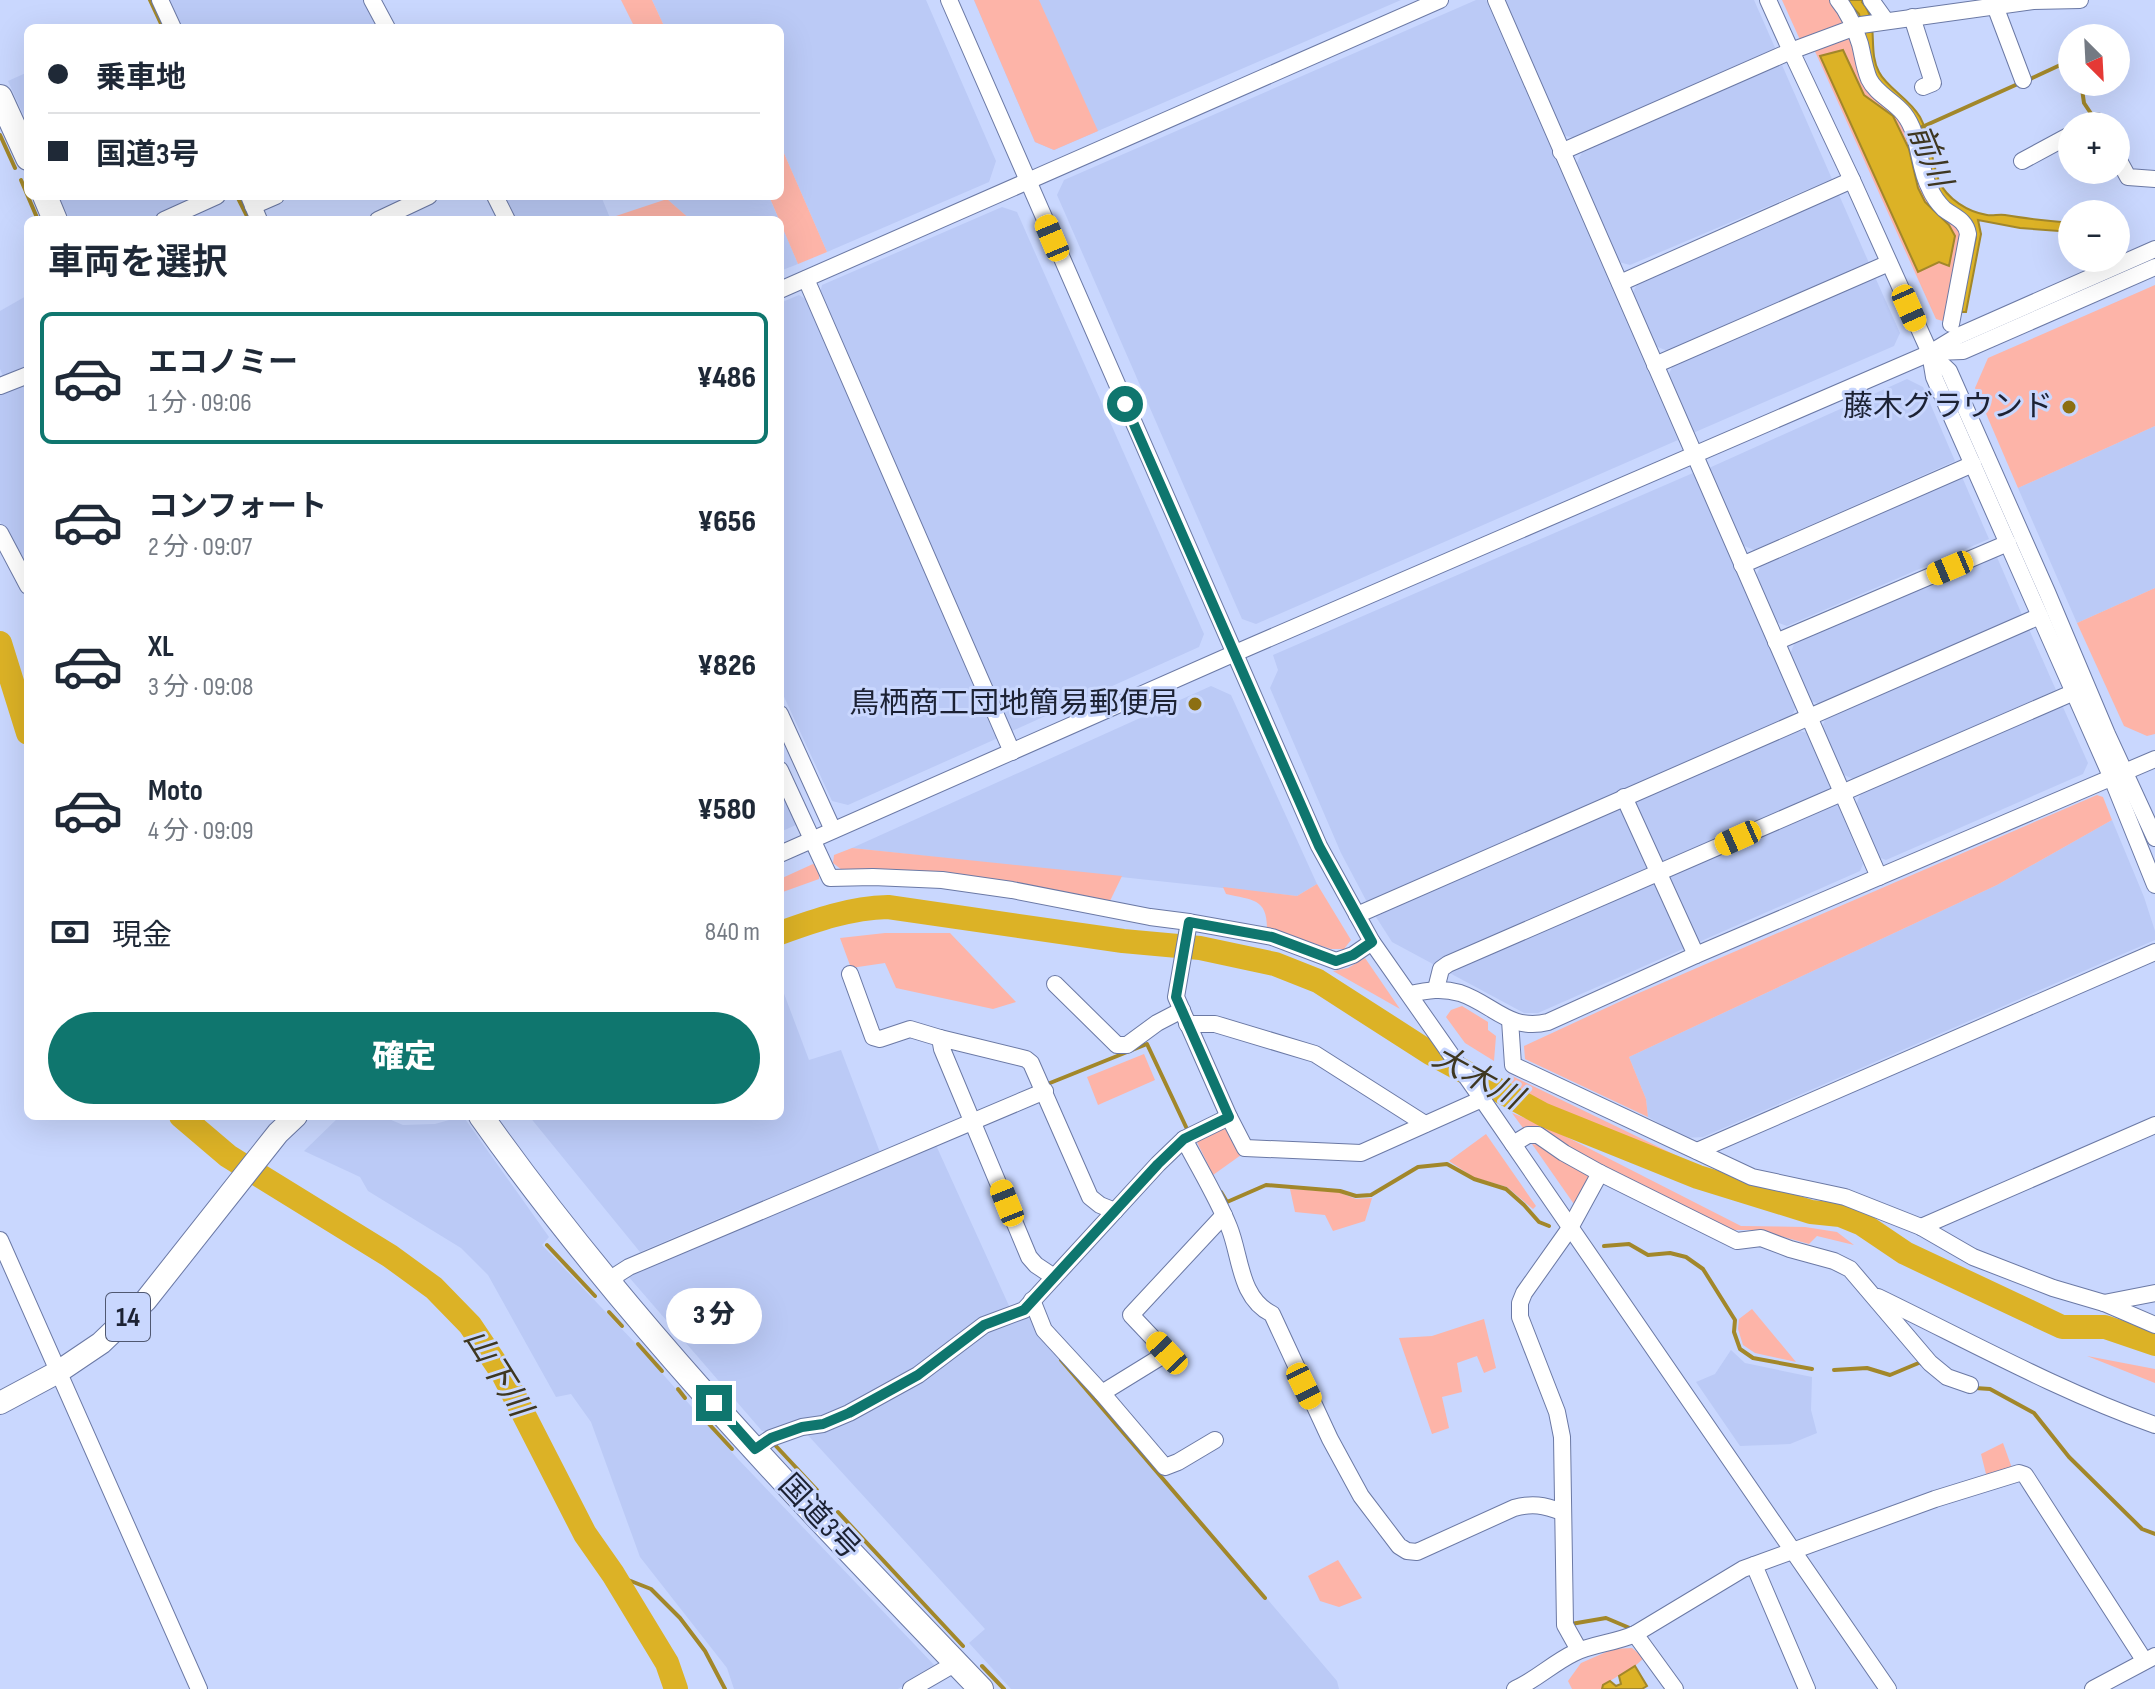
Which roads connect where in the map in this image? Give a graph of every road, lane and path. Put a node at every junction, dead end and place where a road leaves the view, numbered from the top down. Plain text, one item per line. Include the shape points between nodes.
1 (160, 0) edge
2 (372, 0) edge
3 (949, 0) edge
4 (1440, 0) edge
5 (1496, 0) edge
6 (1768, 0) edge
7 (1838, 0) edge
8 (1871, 0) edge
9 (2080, 0) edge
10 (2033, 1) edge
11 (1995, 6) junction
12 (1912, 17) junction
13 (171, 24) edge
14 (385, 24) edge
15 (1868, 24) junction
16 (1791, 51) junction
17 (2023, 80) dead end
18 (1923, 87) dead end
19 (0, 97) edge
20 (2058, 142) edge
21 (24, 149) edge
22 (1561, 152) junction
23 (2022, 161) dead end
24 (2130, 177) edge
25 (2155, 179) edge
26 (1852, 180) junction
27 (1028, 182) junction
28 (208, 200) edge
29 (420, 200) edge
30 (173, 216) edge
31 (386, 216) edge
32 (2155, 249) edge
33 (1889, 263) junction
34 (2155, 267) edge
35 (806, 279) junction
36 (1620, 283) junction
37 (784, 288) edge
38 (1951, 324) dead end
39 (1930, 353) junction
40 (1655, 365) junction
41 (24, 377) edge
42 (0, 386) edge
43 (1694, 454) junction
44 (1973, 464) junction
45 (0, 533) edge
46 (2008, 543) junction
47 (1742, 565) junction
48 (24, 578) edge
49 (2040, 616) junction
50 (1776, 642) junction
51 (1233, 654) junction
52 (2072, 693) junction
53 (1808, 717) junction
54 (784, 723) edge
55 (1012, 752) junction
56 (2155, 759) edge
57 (2117, 774) junction
58 (784, 779) edge
59 (1842, 793) junction
60 (1624, 797) junction
61 (833, 830) junction
62 (2155, 838) edge
63 (811, 839) junction
64 (784, 852) edge
65 (1659, 873) junction
66 (1879, 877) junction
67 (2155, 885) edge
68 (1357, 915) junction
69 (1189, 925) junction
70 (1372, 942) junction
71 (2155, 952) edge
72 (1696, 955) junction
73 (850, 974) dead end
74 (1055, 984) dead end
75 (1436, 989) junction
76 (1410, 994) junction
77 (1184, 1017) junction
78 (1510, 1020) junction
79 (940, 1038) junction
80 (1045, 1091) junction
81 (1482, 1099) junction
82 (1229, 1117) junction
83 (292, 1120) edge
84 (484, 1120) edge
85 (974, 1121) junction
86 (1425, 1124) junction
87 (2155, 1125) edge
88 (1184, 1139) junction
89 (1513, 1144) junction
90 (1697, 1151) junction
91 (1600, 1173) junction
92 (1115, 1211) junction
93 (1224, 1215) junction
94 (1921, 1227) junction
95 (1570, 1228) junction
96 (0, 1240) edge
97 (1054, 1277) junction
98 (610, 1286) junction
99 (2155, 1293) edge
100 (1873, 1294) junction
101 (1032, 1300) junction
102 (2104, 1303) junction
103 (2155, 1325) edge
104 (58, 1372) junction
105 (1970, 1385) dead end
106 (1102, 1393) junction
107 (0, 1403) edge
108 (2155, 1425) edge
109 (1215, 1440) dead end
110 (755, 1449) junction
111 (1562, 1512) junction
112 (1794, 1550) junction
113 (1754, 1565) junction
114 (1635, 1634) junction
115 (1579, 1650) junction
116 (2149, 1658) edge
117 (956, 1663) junction
118 (199, 1689) edge
119 (911, 1689) edge
120 (981, 1689) edge
121 (1515, 1689) edge
122 (1675, 1689) edge
123 (1807, 1689) edge
124 (1888, 1689) edge
125 (2093, 1689) edge

1 - 13 street
2 - 14 street
3 - 27 street
4 - 27 street
5 - 22 street
6 - 16 street
7 - 15 street
8 - 15 street
9 - 10 street
10 - 11 street
11 - 12 street
11 - 17 street
12 - 15 street
12 - 18 street via 1933,83
15 - 16 street
15 - 38 street via 1860,43 1872,85 1903,113 1914,132 1931,192 1967,228
16 - 22 street
16 - 26 street
19 - 21 highway
20 - 23 street
22 - 36 street
24 - 25 street
26 - 33 street
26 - 36 street
27 - 35 street
27 - 51 street
28 - 30 street
29 - 31 street
32 - 39 street
33 - 39 street
33 - 40 street
34 - 39 street via 1963,351
35 - 37 street
35 - 55 street
36 - 40 street
39 - 43 street
39 - 44 street via 1934,377
39 - 57 street via 1949,371 2041,578
40 - 43 street
41 - 42 street
43 - 47 street
43 - 51 street
44 - 46 street
44 - 47 street
45 - 48 street
46 - 49 street
46 - 50 street
47 - 50 street
49 - 52 street
49 - 53 street
50 - 53 street
51 - 55 street
51 - 68 street via 1319,846
52 - 57 street
52 - 59 street
53 - 59 street
53 - 60 street
54 - 61 street
55 - 61 street
56 - 57 street
57 - 62 street
57 - 66 street
57 - 67 street
58 - 63 street
59 - 65 street
59 - 66 street
60 - 65 street
60 - 68 street
61 - 63 street
63 - 64 street
63 - 69 street via 830,878 942,880
65 - 72 street
65 - 75 street via 1448,964 1441,969
66 - 72 street
68 - 70 street
69 - 70 street via 1272,937 1336,961
69 - 77 street via 1176,997
70 - 76 street
71 - 90 street
72 - 78 street via 1548,1022 1533,1026
73 - 79 street via 873,1037 910,1029
74 - 77 street via 1117,1045 1127,1045 1157,1023
75 - 76 street
75 - 78 street via 1462,994
76 - 81 street
77 - 82 street
77 - 86 street via 1315,1054
78 - 90 street via 1513,1065
79 - 80 street via 1026,1059
79 - 85 street
80 - 85 street
80 - 92 street via 1090,1197
81 - 86 street
81 - 89 street
82 - 86 street via 1245,1148 1361,1153
82 - 88 street
83 - 104 main road, 14 via 146,1300 101,1343
84 - 98 highway, 国道3号
85 - 97 street via 1029,1257
85 - 98 street via 629,1267
87 - 94 street
88 - 92 street
88 - 93 street
89 - 91 street via 1538,1135
89 - 95 street
90 - 94 street via 1752,1177 1845,1197
91 - 95 street
91 - 100 street via 1737,1241 1761,1238 1834,1261 1850,1269
92 - 97 street
93 - 106 street via 1131,1315 1167,1353
93 - 111 street via 1241,1274 1257,1303 1272,1314 1361,1496 1399,1546 1417,1552 1528,1504
94 - 102 street via 1973,1257
95 - 111 street via 1520,1303 1520,1317 1557,1412
95 - 112 street
96 - 104 street
97 - 101 street
98 - 110 highway, 国道3号
99 - 102 street
100 - 105 street via 1930,1363 1947,1377
100 - 108 street
101 - 106 street via 1044,1330
101 - 110 street via 1024,1310 984,1325 918,1375 849,1413 771,1438
102 - 103 street
104 - 107 main road, 14
104 - 118 street
106 - 109 street via 1165,1467
110 - 117 highway, 国道3号
111 - 115 street via 1565,1625
112 - 113 street
112 - 116 street via 2019,1473
112 - 124 street
113 - 114 street
113 - 123 street
114 - 115 street
114 - 122 street
115 - 121 street
116 - 125 street
117 - 119 street
117 - 120 highway, 国道3号

